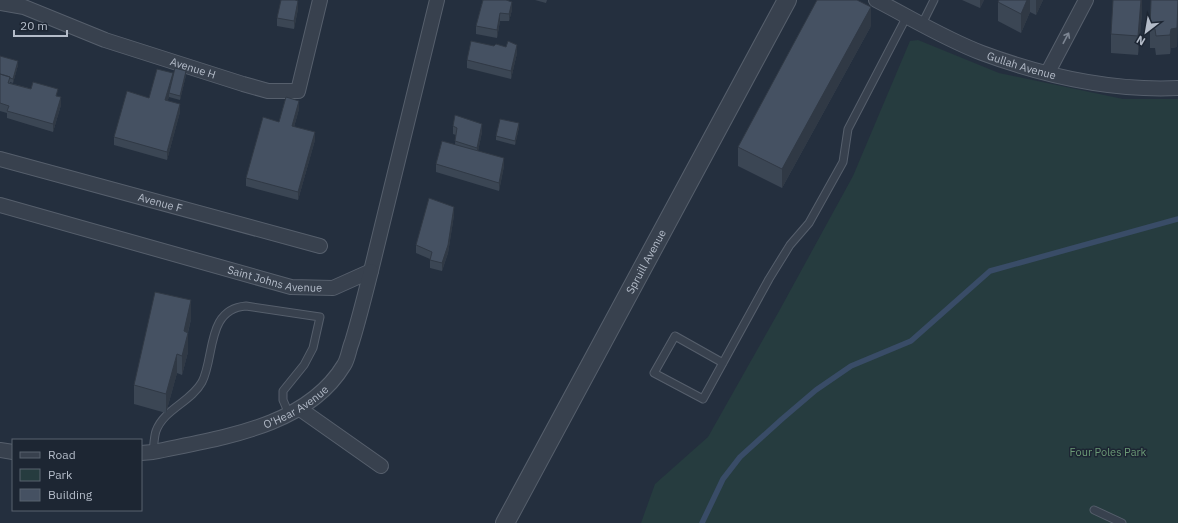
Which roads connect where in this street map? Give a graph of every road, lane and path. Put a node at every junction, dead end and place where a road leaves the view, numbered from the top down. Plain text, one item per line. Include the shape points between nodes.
1 (320, 0) edge
2 (437, 0) edge
3 (787, 0) edge
4 (876, 0) edge
5 (934, 0) edge
6 (1086, 0) edge
7 (1, 3) edge
8 (907, 16) junction
9 (922, 24) junction
10 (1048, 72) junction
11 (1178, 88) edge
12 (0, 159) edge
13 (0, 205) edge
14 (320, 246) dead end
15 (371, 271) junction
16 (723, 363) junction
17 (294, 411) junction
18 (0, 450) edge
19 (12, 452) edge
20 (147, 452) edge
21 (381, 466) dead end
22 (1094, 510) dead end
23 (505, 523) edge
24 (1122, 523) edge

1 - 7 street, Avenue H via 298,91 268,91 243,84 104,40 24,7
2 - 15 street
3 - 23 street, Spruill Avenue
4 - 8 street, Gullah Avenue
5 - 9 lane
10 -> 6 street
8 - 9 street, Gullah Avenue
8 - 16 lane via 848,129 844,162 809,223 790,245 768,279
9 - 10 street, Gullah Avenue via 981,53
10 - 11 street, Gullah Avenue via 1098,84
12 - 14 street, Avenue F
13 - 15 street, Saint Johns Avenue via 291,287 334,288
15 - 17 street, O'Hear Avenue via 345,364 326,388
16 - 16 lane via 703,399 654,373 675,336
17 - 20 street, O'Hear Avenue via 256,428 224,437
17 - 20 lane via 283,400 283,390 304,365 313,348 320,317 246,306 237,307 228,312 217,327 203,381 197,390 163,419
17 - 21 street
18 - 19 street
22 - 24 lane

